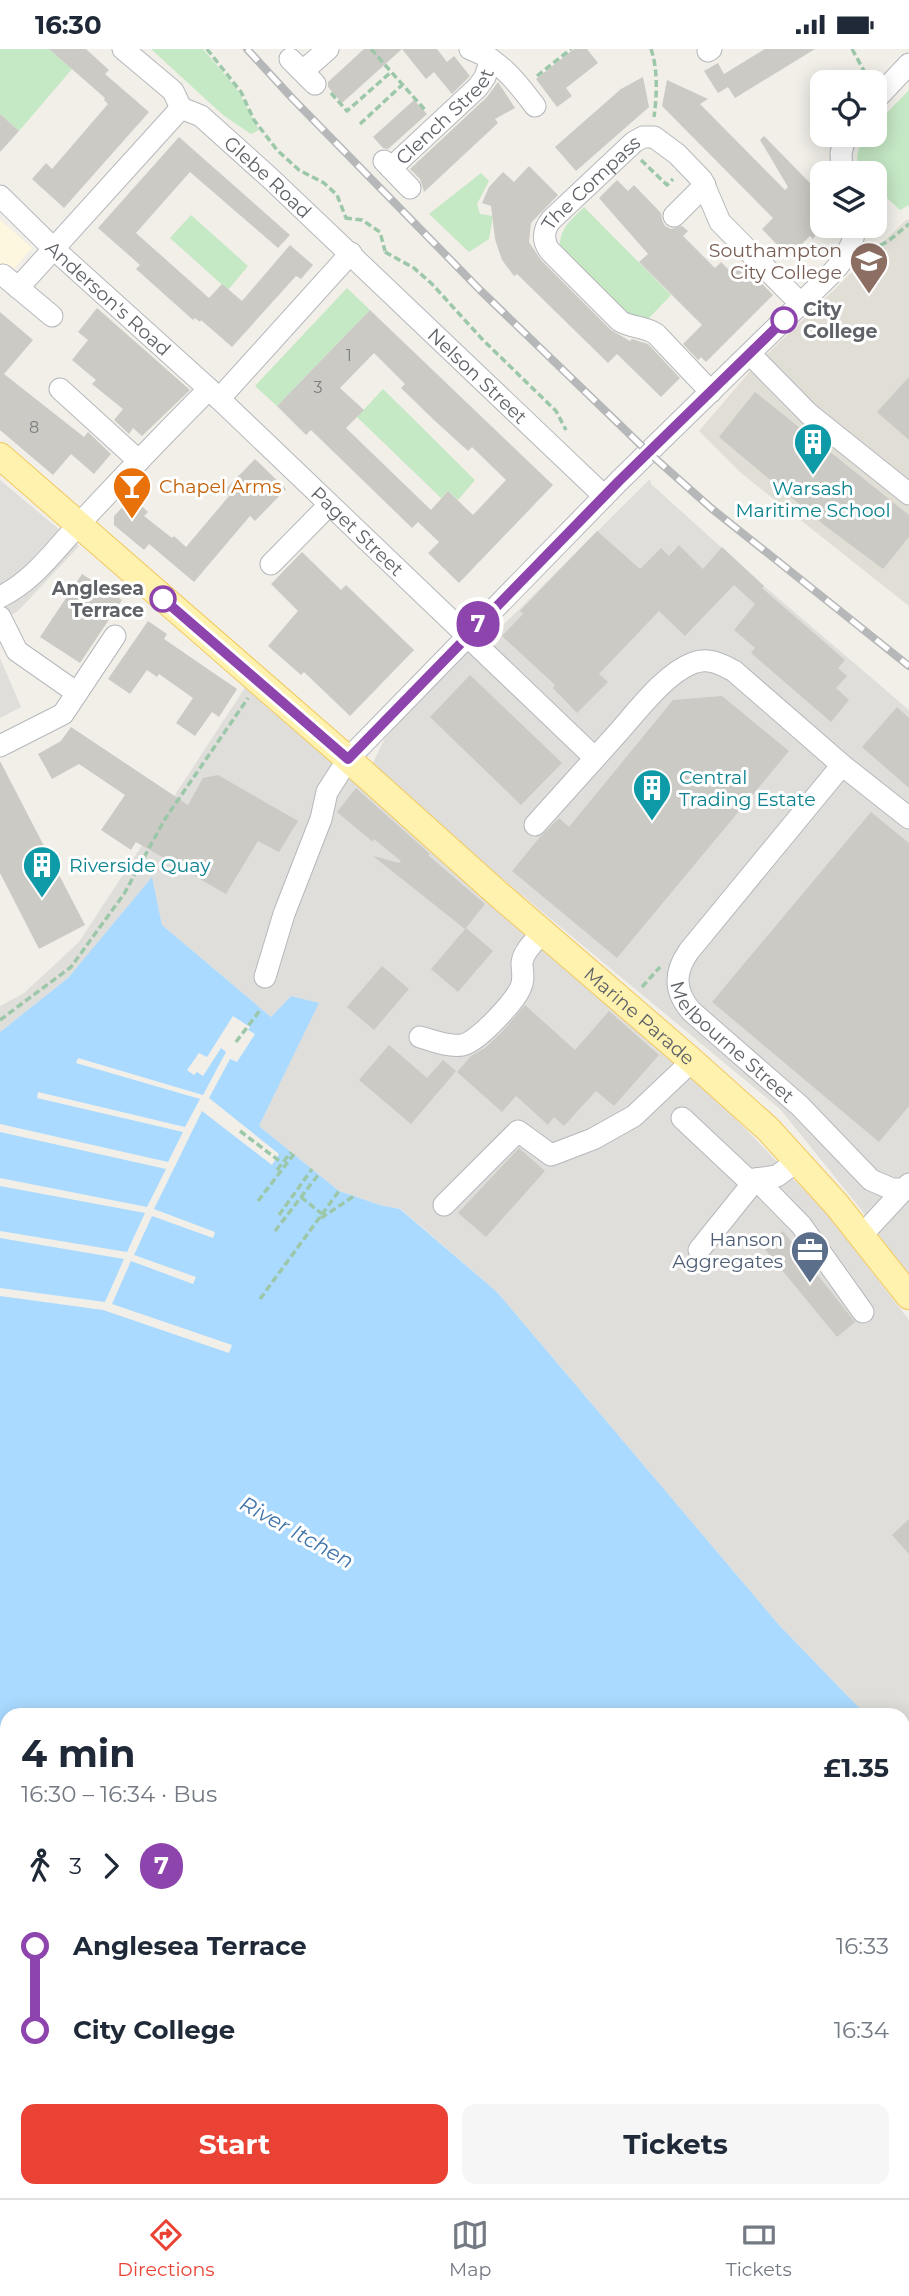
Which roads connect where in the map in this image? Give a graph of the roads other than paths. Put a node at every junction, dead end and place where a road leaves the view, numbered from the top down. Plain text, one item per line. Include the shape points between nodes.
1 (123, 49) edge
2 (328, 49) edge
3 (482, 53) edge
4 (909, 64) edge
5 (303, 71) road end
6 (887, 87) edge
7 (535, 106) dead end
8 (181, 109) junction
9 (705, 185) junction
10 (410, 188) dead end
11 (0, 196) edge
12 (674, 216) dead end
13 (852, 238) edge
14 (55, 250) junction
15 (351, 253) junction
16 (801, 304) junction
17 (52, 316) dead end
18 (750, 354) junction
19 (60, 389) dead end
20 (711, 392) junction
21 (214, 394) junction
22 (0, 456) edge
23 (138, 461) junction
24 (909, 494) edge
25 (604, 496) junction
26 (329, 505) junction
27 (78, 525) junction
28 (271, 564) dead end
29 (0, 597) edge
30 (0, 617) edge
31 (467, 635) junction
32 (115, 636) dead end
33 (77, 693) junction
34 (0, 746) edge
35 (595, 758) junction
36 (348, 759) junction
37 (842, 765) junction
38 (909, 818) edge
39 (535, 825) dead end
40 (543, 932) junction
41 (265, 977) dead end
42 (420, 1037) dead end
43 (692, 1061) junction
44 (682, 1118) dead end
45 (797, 1161) junction
46 (756, 1179) junction
47 (907, 1187) edge
48 (444, 1205) dead end
49 (862, 1235) junction
50 (699, 1250) dead end
51 (909, 1296) edge
52 (863, 1312) dead end

1 - 8 street via 173,92
2 - 5 street
3 - 7 street via 501,65
3 - 10 street, Clench Street via 485,77 478,87 439,125 387,164
4 - 6 street
8 - 14 street
8 - 15 street, Glebe Road via 201,116
9 - 12 street
9 - 16 street, The Compass via 720,222
9 - 20 street, The Compass via 663,142 643,137 551,220 544,240 620,321 656,334
11 - 14 street, Anderson's Road
13 - 16 street via 842,263
14 - 17 street via 10,282
14 - 21 street, Anderson's Road
15 - 21 street
15 - 25 street, Nelson Street
16 - 18 street
18 - 20 street
18 - 24 street via 809,414
19 - 23 street
20 - 25 street
21 - 23 street
21 - 26 street, Paget Street
22 - 27 main road, Marine Parade
23 - 27 street
25 - 31 street
26 - 28 street
26 - 31 street, Paget Street
27 - 29 street via 46,562
27 - 36 main road, Marine Parade
30 - 33 street via 17,651
31 - 35 street, Paget Street
31 - 36 street
32 - 33 street
33 - 34 street via 63,714
35 - 37 street via 655,692 678,672 703,661 734,671
35 - 39 street
36 - 40 main road, Marine Parade
36 - 41 street via 327,792
37 - 38 street
37 - 47 street, Melbourne Street via 680,964 678,991 691,1011 800,1106 871,1180 892,1189
40 - 42 street via 524,955 521,988 479,1035 466,1044 452,1045
40 - 43 main road, Marine Parade
43 - 45 main road, Marine Parade
43 - 48 street via 634,1116 593,1139 551,1154 518,1131
44 - 46 street via 748,1180
45 - 46 street via 777,1176
45 - 49 main road, Marine Parade
46 - 50 street
46 - 52 street via 801,1225
47 - 49 street, Melbourne Street
49 - 51 main road, Marine Parade

